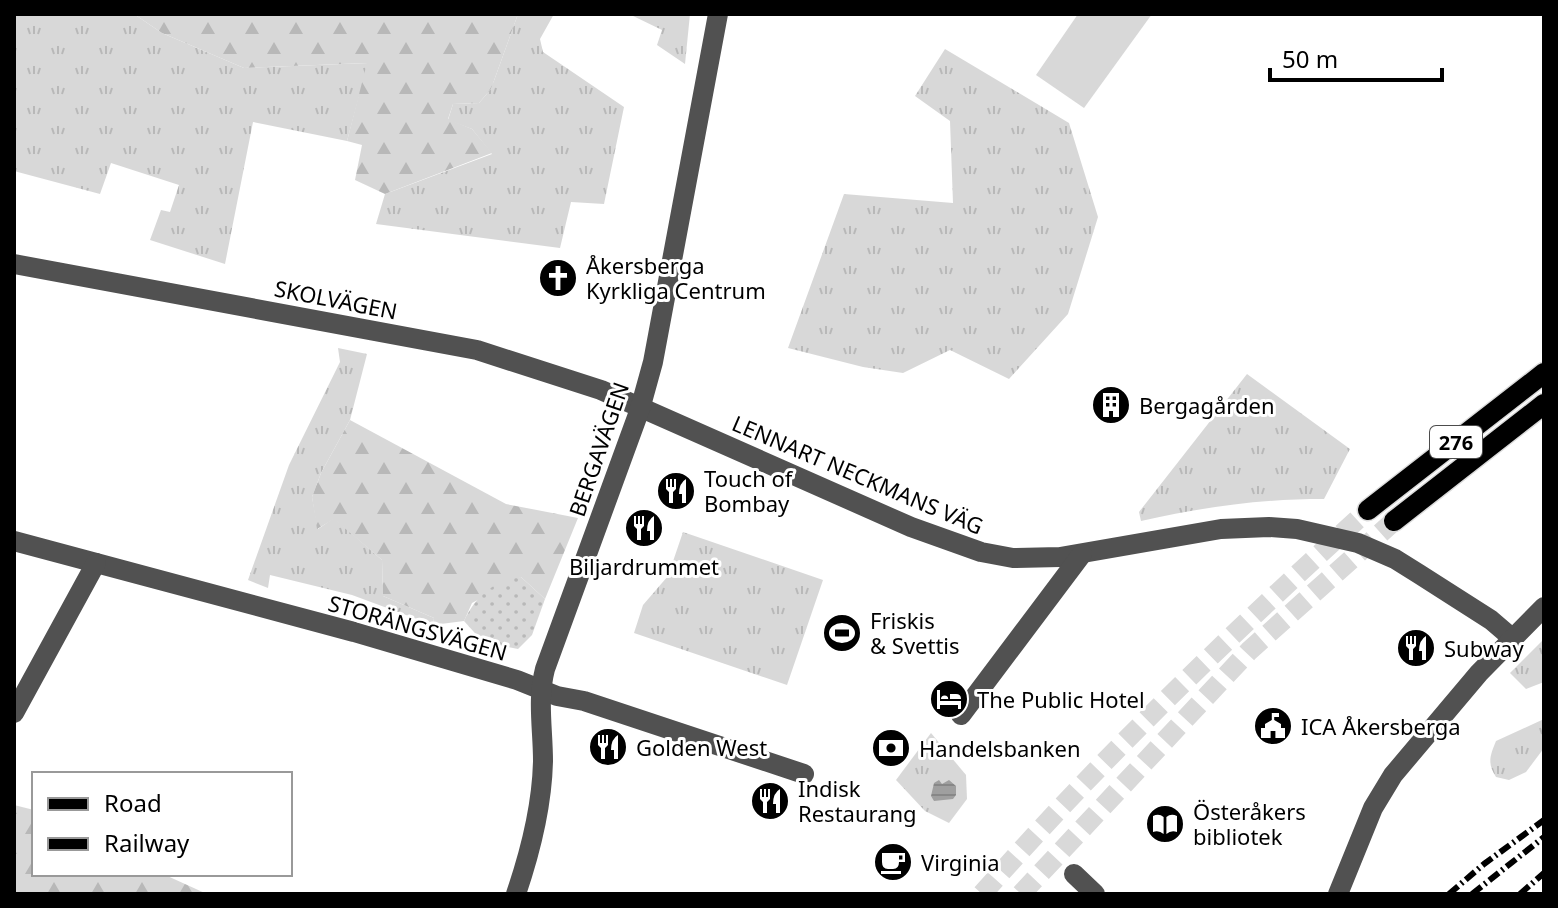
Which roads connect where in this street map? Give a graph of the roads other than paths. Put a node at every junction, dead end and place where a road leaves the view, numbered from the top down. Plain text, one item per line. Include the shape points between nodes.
1 (718, 14) edge
2 (14, 264) edge
3 (1544, 373) edge
4 (1544, 404) edge
5 (640, 409) junction
6 (1368, 510) tunnel mouth
7 (1394, 521) tunnel mouth
8 (14, 541) edge
9 (1082, 554) junction
10 (96, 563) junction
11 (1544, 607) edge
12 (1512, 638) junction
13 (540, 690) junction
14 (14, 713) edge
15 (961, 715) dead end
16 (804, 774) dead end
17 (1074, 874) dead end
18 (516, 894) edge
19 (1095, 894) edge
20 (1338, 894) edge

1 - 5 street, BERGAVÄGEN
2 - 5 street, SKOLVÄGEN via 477,350 601,390
3 - 6 main road, 276
4 - 7 main road, 276
5 - 9 street, LENNART NECKMANS VÄG via 954,544 1013,558
5 - 13 street, BERGAVÄGEN
8 - 10 street, STORÄNGSVÄGEN
9 - 12 street, LENNART NECKMANS VÄG via 1221,529 1297,529 1358,543 1395,559
9 - 15 street
10 - 13 street, STORÄNGSVÄGEN via 354,632
10 - 14 street
11 - 12 street
12 - 20 street via 1393,775 1368,819
13 - 16 street, STORÄNGSVÄGEN
13 - 18 street, BERGAVÄGEN via 540,804
17 - 19 street

